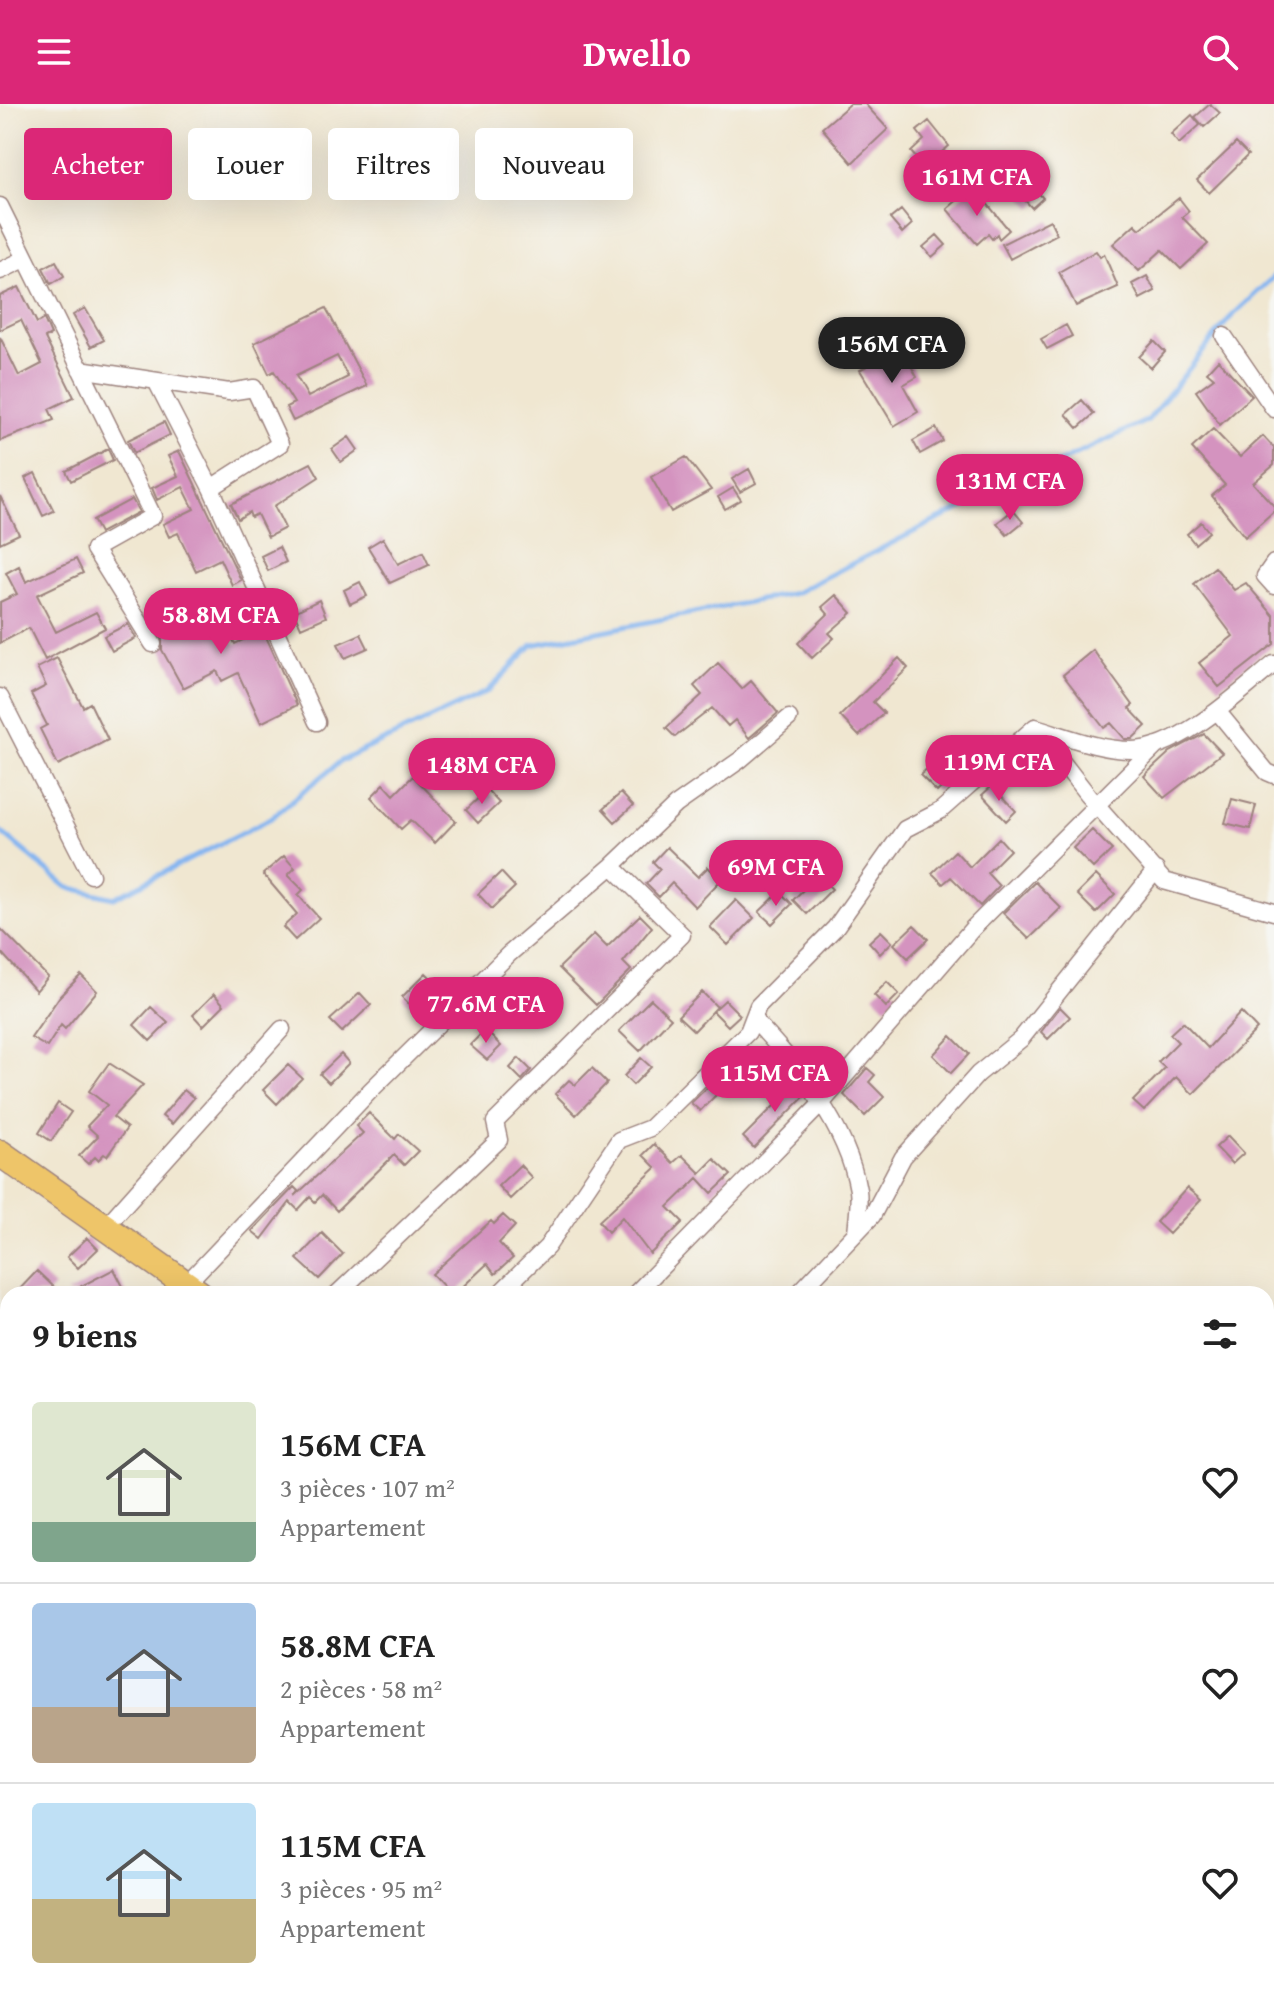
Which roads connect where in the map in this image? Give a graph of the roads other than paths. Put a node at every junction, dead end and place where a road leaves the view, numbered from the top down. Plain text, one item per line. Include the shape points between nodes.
1 (0, 206) edge
2 (25, 259) junction
3 (0, 271) edge
4 (1224, 336) dead end
5 (80, 369) junction
6 (156, 381) junction
7 (1274, 409) edge
8 (211, 488) junction
9 (1274, 563) edge
10 (1274, 586) edge
11 (153, 644) dead end
12 (1274, 664) edge
13 (0, 697) edge
14 (1218, 712) junction
15 (789, 718) dead end
16 (317, 722) dead end
17 (1035, 727) junction
18 (1160, 742) junction
19 (1274, 775) edge
20 (1096, 804) junction
21 (612, 866) junction
22 (1156, 870) junction
23 (91, 875) dead end
24 (1274, 912) edge
25 (753, 1019) junction
26 (282, 1029) dead end
27 (820, 1105) junction
28 (0, 1153) edge
29 (105, 1227) junction
30 (856, 1233) junction
31 (189, 1286) edge
32 (196, 1286) edge
33 (345, 1286) edge
34 (507, 1286) edge
35 (643, 1286) edge
36 (806, 1286) edge

1 - 2 street
2 - 3 street
2 - 5 street
4 - 7 street
5 - 6 street
5 - 11 street via 153,516 94,549
6 - 8 street
6 - 8 street via 229,392 254,388 280,444
8 - 16 street
9 - 10 street via 1265,576
12 - 14 street
13 - 23 street
14 - 18 street
14 - 19 street
15 - 21 street via 676,805
17 - 18 street via 1110,748 1136,750
17 - 20 street
17 - 25 street via 940,811 905,829 835,928 758,1006
18 - 20 street
20 - 22 street
20 - 27 street via 973,928
21 - 32 street via 509,954 391,1070
21 - 33 street via 682,935 495,1122 499,1140
22 - 24 street via 1164,881
22 - 30 street via 1021,1039 978,1074 903,1157 872,1216
25 - 27 street via 787,1054
25 - 34 street via 748,1032 650,1128 619,1140 547,1247
26 - 29 street
27 - 30 street via 852,1164 858,1193
27 - 35 street
28 - 29 main road
29 - 31 main road
30 - 36 street

